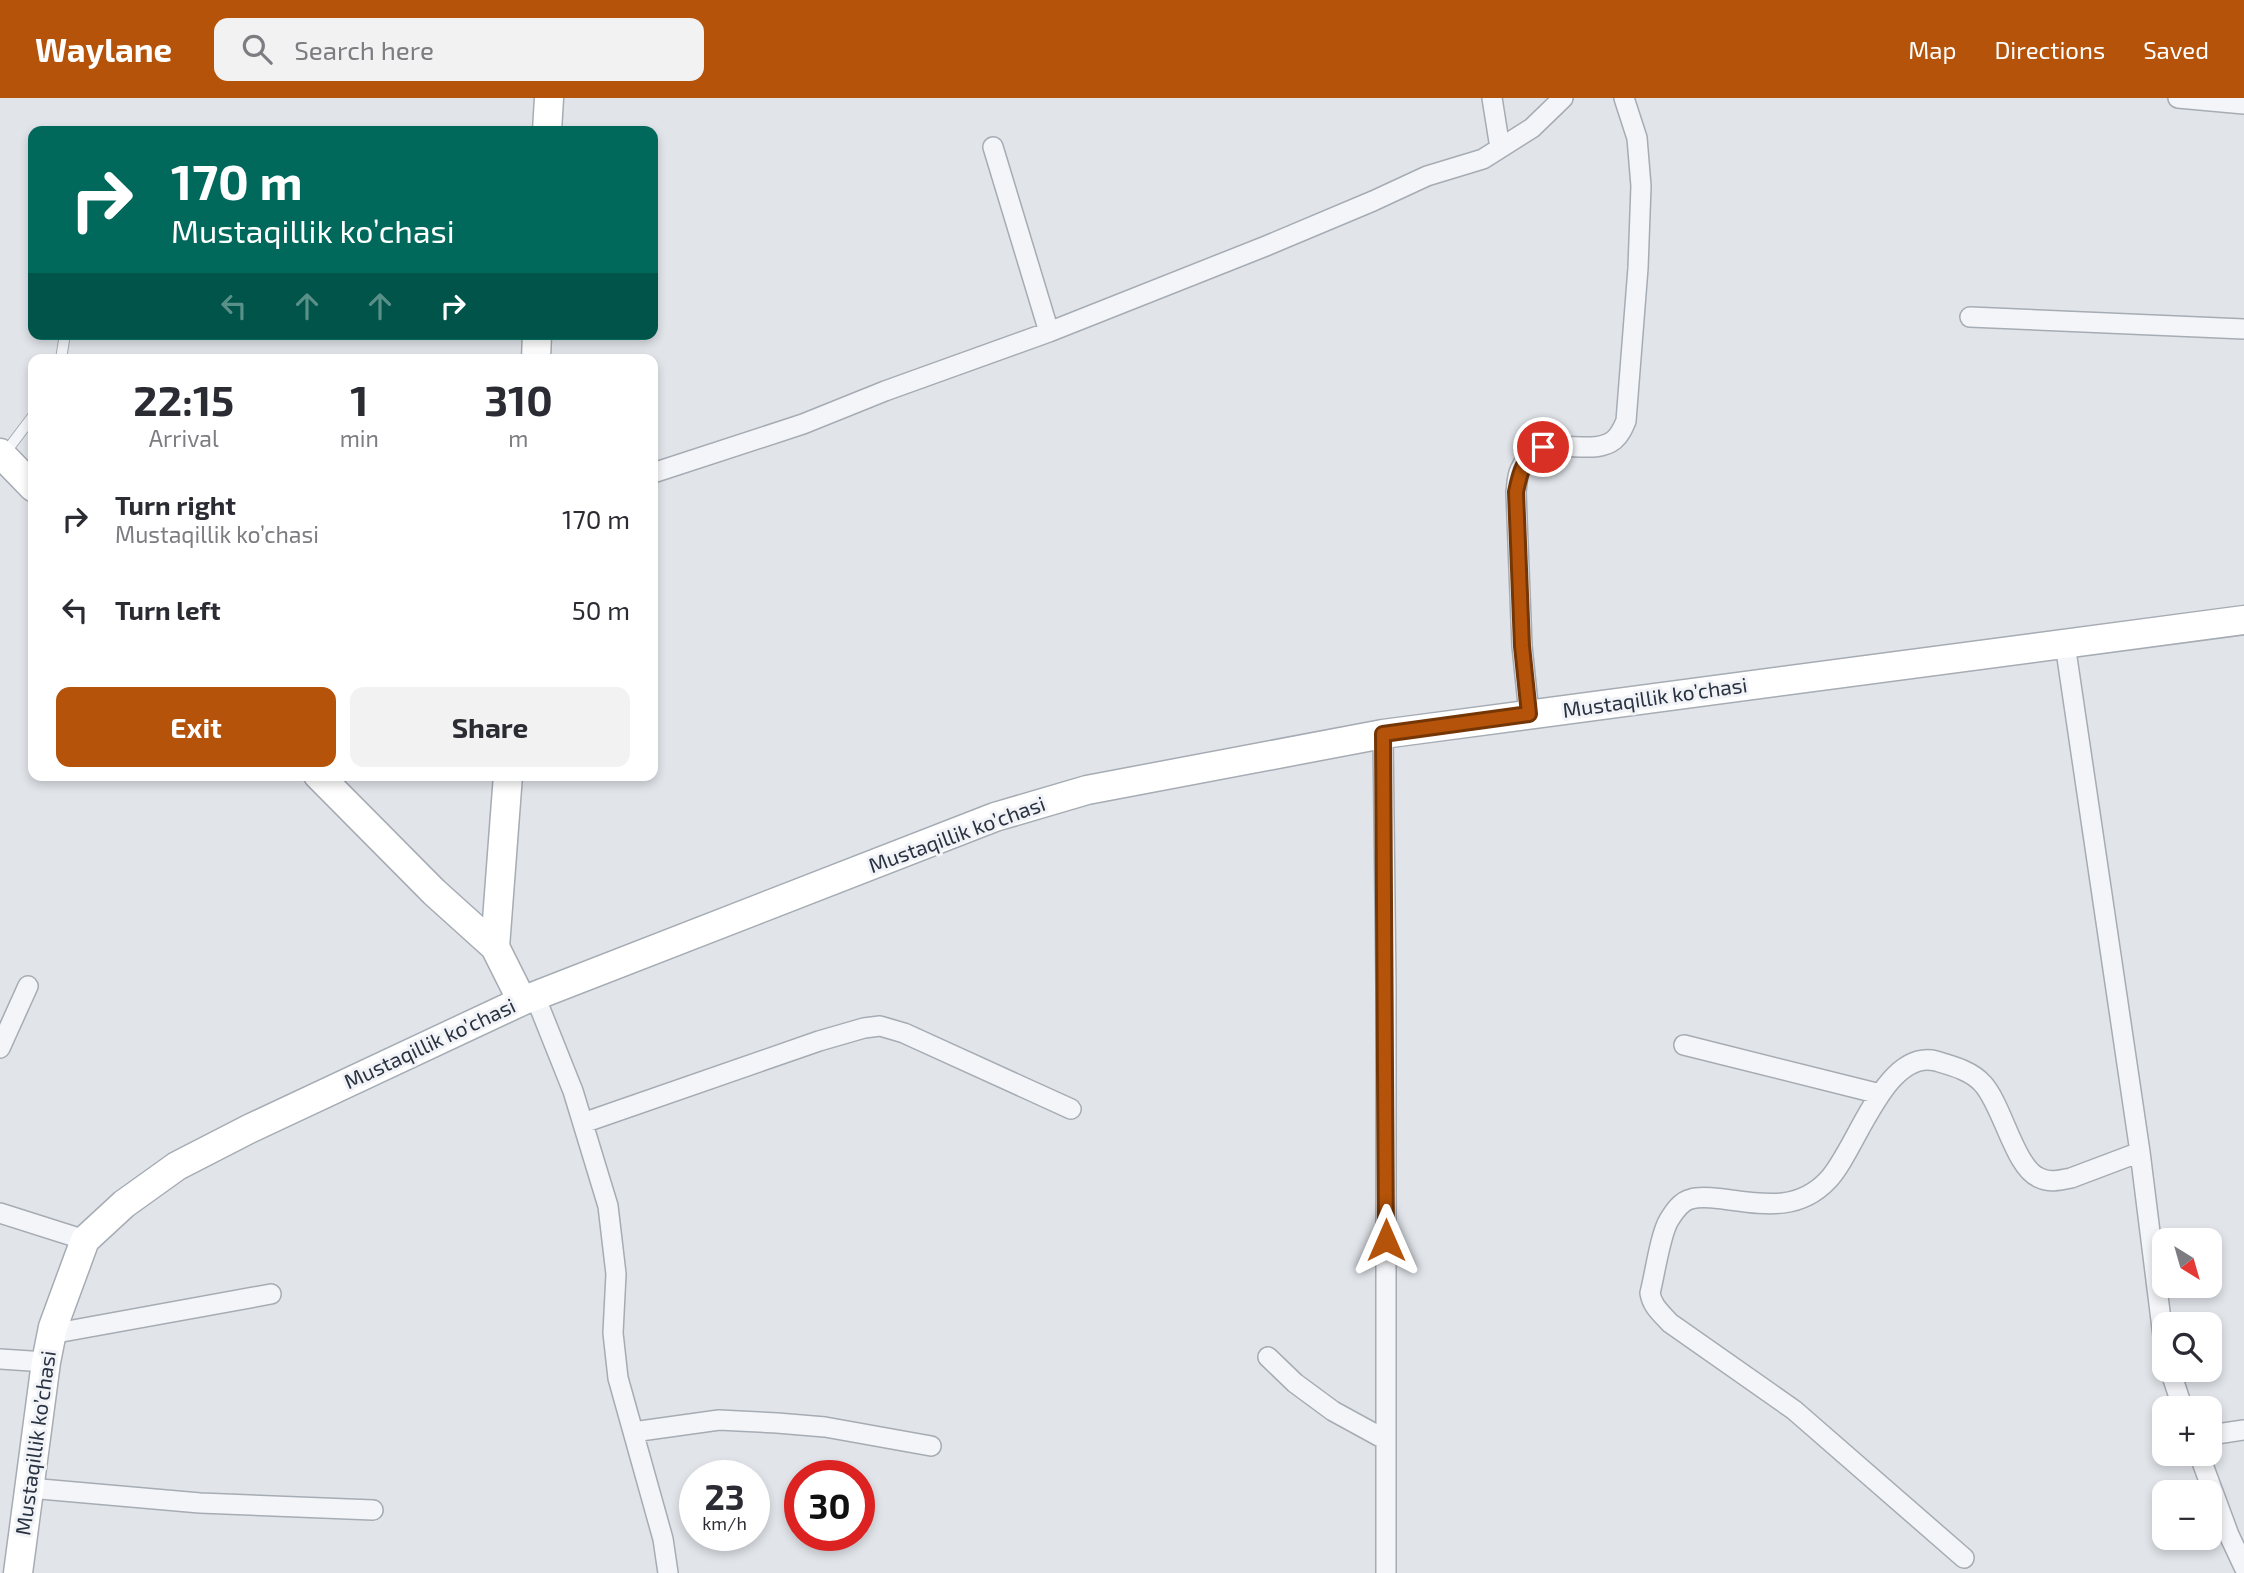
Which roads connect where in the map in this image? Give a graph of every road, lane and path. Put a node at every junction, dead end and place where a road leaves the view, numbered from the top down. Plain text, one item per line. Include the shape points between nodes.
1 (549, 98) edge
2 (1492, 98) edge
3 (1563, 98) edge
4 (1624, 98) edge
5 (2178, 98) edge
6 (2244, 104) edge
7 (547, 126) edge
8 (993, 147) dead end
9 (1500, 148) junction
10 (1970, 317) dead end
11 (2244, 329) edge
12 (1049, 332) junction
13 (28, 421) edge
14 (1, 454) edge
15 (658, 471) edge
16 (28, 481) edge
17 (2244, 620) edge
18 (2065, 644) junction
19 (1529, 714) junction
20 (1383, 734) junction
21 (324, 781) edge
22 (508, 781) edge
23 (495, 947) junction
24 (28, 986) dead end
25 (529, 999) junction
26 (1684, 1045) dead end
27 (0, 1048) edge
28 (1880, 1094) junction
29 (1071, 1109) dead end
30 (583, 1123) junction
31 (2140, 1152) junction
32 (0, 1213) edge
33 (85, 1240) junction
34 (271, 1294) dead end
35 (2160, 1312) edge
36 (51, 1334) junction
37 (1268, 1357) dead end
38 (0, 1359) edge
39 (46, 1362) junction
40 (2244, 1430) edge
41 (634, 1432) junction
42 (2222, 1434) edge
43 (1386, 1440) junction
44 (931, 1446) dead end
45 (2203, 1466) edge
46 (29, 1488) junction
47 (373, 1510) dead end
48 (1964, 1558) dead end
49 (2244, 1567) edge
50 (18, 1573) edge
51 (668, 1573) edge
52 (1386, 1573) edge

1 - 7 main road
2 - 9 street
3 - 9 street via 1532,128
4 - 19 street via 1637,138 1641,186 1626,421 1614,440 1604,445 1543,447 1520,471 1516,492
5 - 6 street
8 - 12 street
9 - 12 street via 1483,159 1427,176
10 - 11 street
12 - 15 street via 803,424
13 - 14 lane
14 - 16 main road
17 - 18 main road, Mustaqillik ko’chasi
18 - 19 main road, Mustaqillik ko’chasi
18 - 31 street
19 - 20 main road, Mustaqillik ko’chasi
20 - 25 main road, Mustaqillik ko’chasi via 1087,789 995,817
20 - 43 street
21 - 23 main road
22 - 23 main road
23 - 25 main road
24 - 27 street
25 - 30 street via 573,1091
25 - 33 main road, Mustaqillik ko’chasi via 177,1166 124,1204
26 - 28 street
28 - 31 street via 1899,1071 1917,1061 1932,1060 1967,1072 1982,1082 2027,1169 2041,1179 2071,1178
28 - 48 street via 1846,1156 1828,1181 1809,1195 1792,1203 1708,1198 1689,1199 1679,1206 1667,1223 1650,1293 1670,1323 1794,1410
29 - 30 street via 880,1026 819,1041
30 - 41 street via 608,1206 616,1274 613,1333 618,1378
31 - 35 street
32 - 33 street
33 - 36 main road, Mustaqillik ko’chasi
34 - 36 street
36 - 39 main road, Mustaqillik ko’chasi
37 - 43 street via 1333,1411
38 - 39 street
39 - 46 main road, Mustaqillik ko’chasi
40 - 42 street
41 - 44 street via 719,1420 825,1427
41 - 51 street
43 - 52 street
45 - 49 street
46 - 47 street via 200,1503
46 - 50 main road, Mustaqillik ko’chasi

